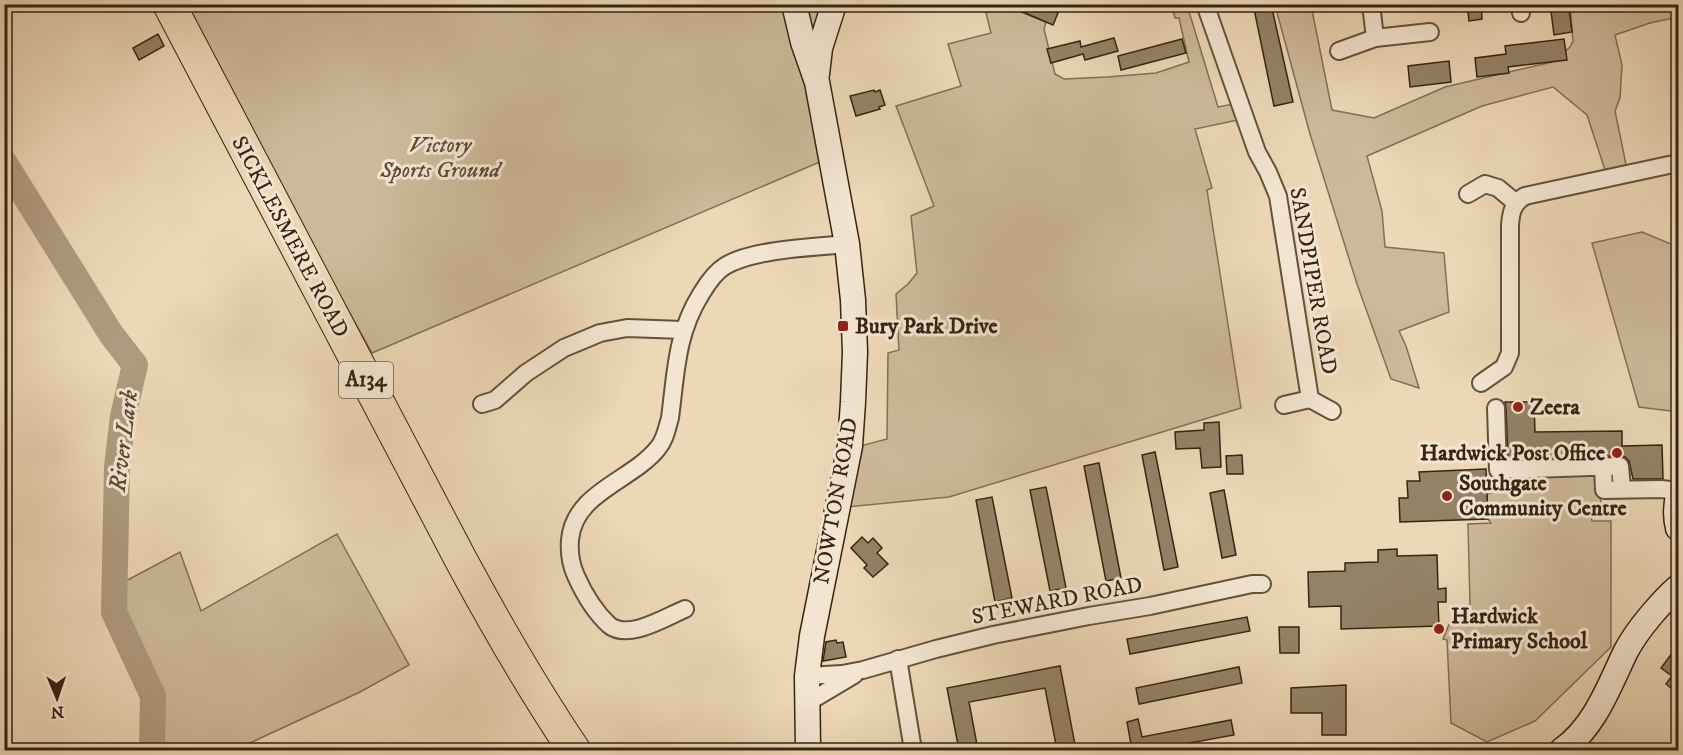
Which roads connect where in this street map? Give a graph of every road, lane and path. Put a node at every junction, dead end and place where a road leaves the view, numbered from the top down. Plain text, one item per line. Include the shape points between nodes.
1 (169, 4) edge
2 (794, 4) edge
3 (834, 4) edge
4 (1205, 4) edge
5 (1371, 4) edge
6 (1430, 32) dead end
7 (1375, 38) junction
8 (1338, 51) dead end
9 (817, 82) junction
10 (1678, 163) edge
11 (1468, 194) dead end
12 (1516, 202) junction
13 (848, 243) junction
14 (683, 330) junction
15 (1481, 383) dead end
16 (1310, 399) junction
17 (482, 404) dead end
18 (1284, 405) dead end
19 (1496, 408) dead end
20 (1332, 411) dead end
21 (1678, 493) edge
22 (1678, 528) edge
23 (1262, 584) dead end
24 (1678, 587) edge
25 (685, 609) dead end
26 (898, 659) junction
27 (863, 670) junction
28 (807, 676) junction
29 (807, 703) junction
30 (574, 750) edge
31 (808, 750) edge
32 (913, 750) edge
33 (1562, 750) edge

1 - 30 highway, SICKLESMERE ROAD / A134 via 461,560 504,639
2 - 9 street, NOWTON ROAD
3 - 9 street via 820,48
4 - 16 street, SANDPIPER ROAD via 1257,152 1278,196
5 - 7 street
6 - 7 street
7 - 8 street
9 - 13 street, NOWTON ROAD
10 - 12 street via 1525,196
11 - 12 street via 1485,184 1498,188
12 - 15 street via 1510,225 1510,352 1504,367
13 - 14 street via 763,254 724,267 707,284
13 - 28 street, NOWTON ROAD via 855,352 850,446
14 - 17 street via 627,327 600,333 564,348 495,400
14 - 25 street via 670,418 660,446 650,458 588,502 573,522 569,546 572,567 583,591 596,612 617,630 637,629 667,609
16 - 18 street, SANDPIPER ROAD
16 - 20 street, SANDPIPER ROAD
19 - 21 street via 1498,470 1620,466 1622,489
21 - 22 street
23 - 26 street, STEWARD ROAD via 993,635
24 - 33 street via 1635,636 1588,724
26 - 27 street, STEWARD ROAD
26 - 32 street
27 - 28 street, STEWARD ROAD
27 - 29 street, STEWARD ROAD
28 - 29 street, NOWTON ROAD
29 - 31 street, NOWTON ROAD

